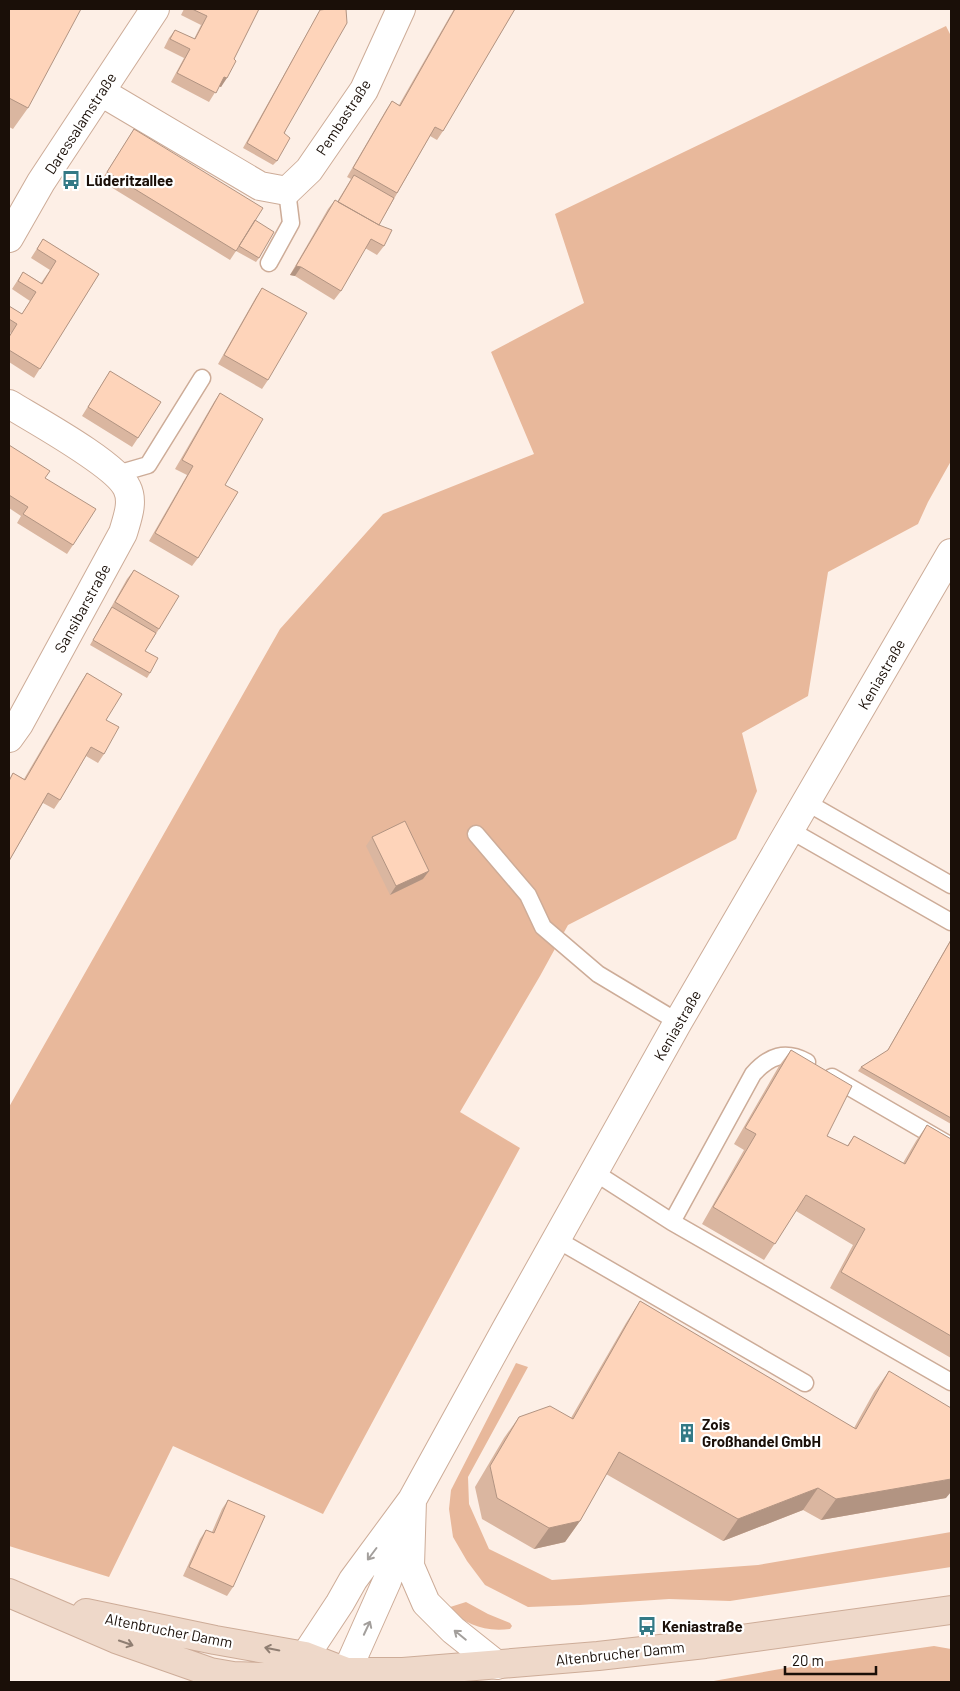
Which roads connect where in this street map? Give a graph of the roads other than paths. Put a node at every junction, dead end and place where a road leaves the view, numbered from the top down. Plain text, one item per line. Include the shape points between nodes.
1 (155, 9) edge
2 (401, 9) edge
3 (101, 92) junction
4 (287, 191) junction
5 (9, 238) edge
6 (269, 264) dead end
7 (202, 378) dead end
8 (9, 404) edge
9 (117, 474) junction
10 (951, 553) edge
11 (9, 738) edge
12 (806, 802) junction
13 (790, 830) junction
14 (476, 834) dead end
15 (951, 885) edge
16 (951, 922) edge
17 (678, 1022) junction
18 (951, 1146) edge
19 (594, 1172) junction
20 (672, 1222) junction
21 (556, 1239) junction
22 (951, 1382) edge
23 (805, 1383) dead end
24 (412, 1500) junction
25 (21, 1598) edge
26 (951, 1610) edge
27 (497, 1665) junction
28 (298, 1672) edge
29 (344, 1677) edge

1 - 3 street, Daressalamstraße
2 - 4 street, Pembastraße via 364,90 309,170
3 - 4 street via 260,186
3 - 5 street, Daressalamstraße
4 - 6 lane via 290,223
7 - 9 lane via 148,465
8 - 9 street, Sansibarstraße
9 - 11 street, Sansibarstraße via 128,489 130,506 123,533
10 - 12 street, Keniastraße
12 - 13 street, Keniastraße
12 - 15 lane
13 - 16 lane
13 - 17 street, Keniastraße
14 - 17 lane via 528,895 543,927 598,974
17 - 19 street, Keniastraße
18 - 20 lane via 798,1057 772,1058 753,1074
19 - 20 lane
19 - 21 street, Keniastraße
20 - 22 lane
21 - 23 lane
21 - 24 street, Keniastraße
27 -> 24 street, Keniastraße via 453,1630 426,1603 410,1566
24 -> 28 street, Keniastraße via 353,1580
29 -> 24 street, Keniastraße via 387,1581
25 - 28 main road, Altenbrucher Damm via 116,1639 210,1672 233,1676
26 - 27 main road, Altenbrucher Damm via 705,1644
27 - 29 main road, Altenbrucher Damm
28 - 29 main road, Altenbrucher Damm

